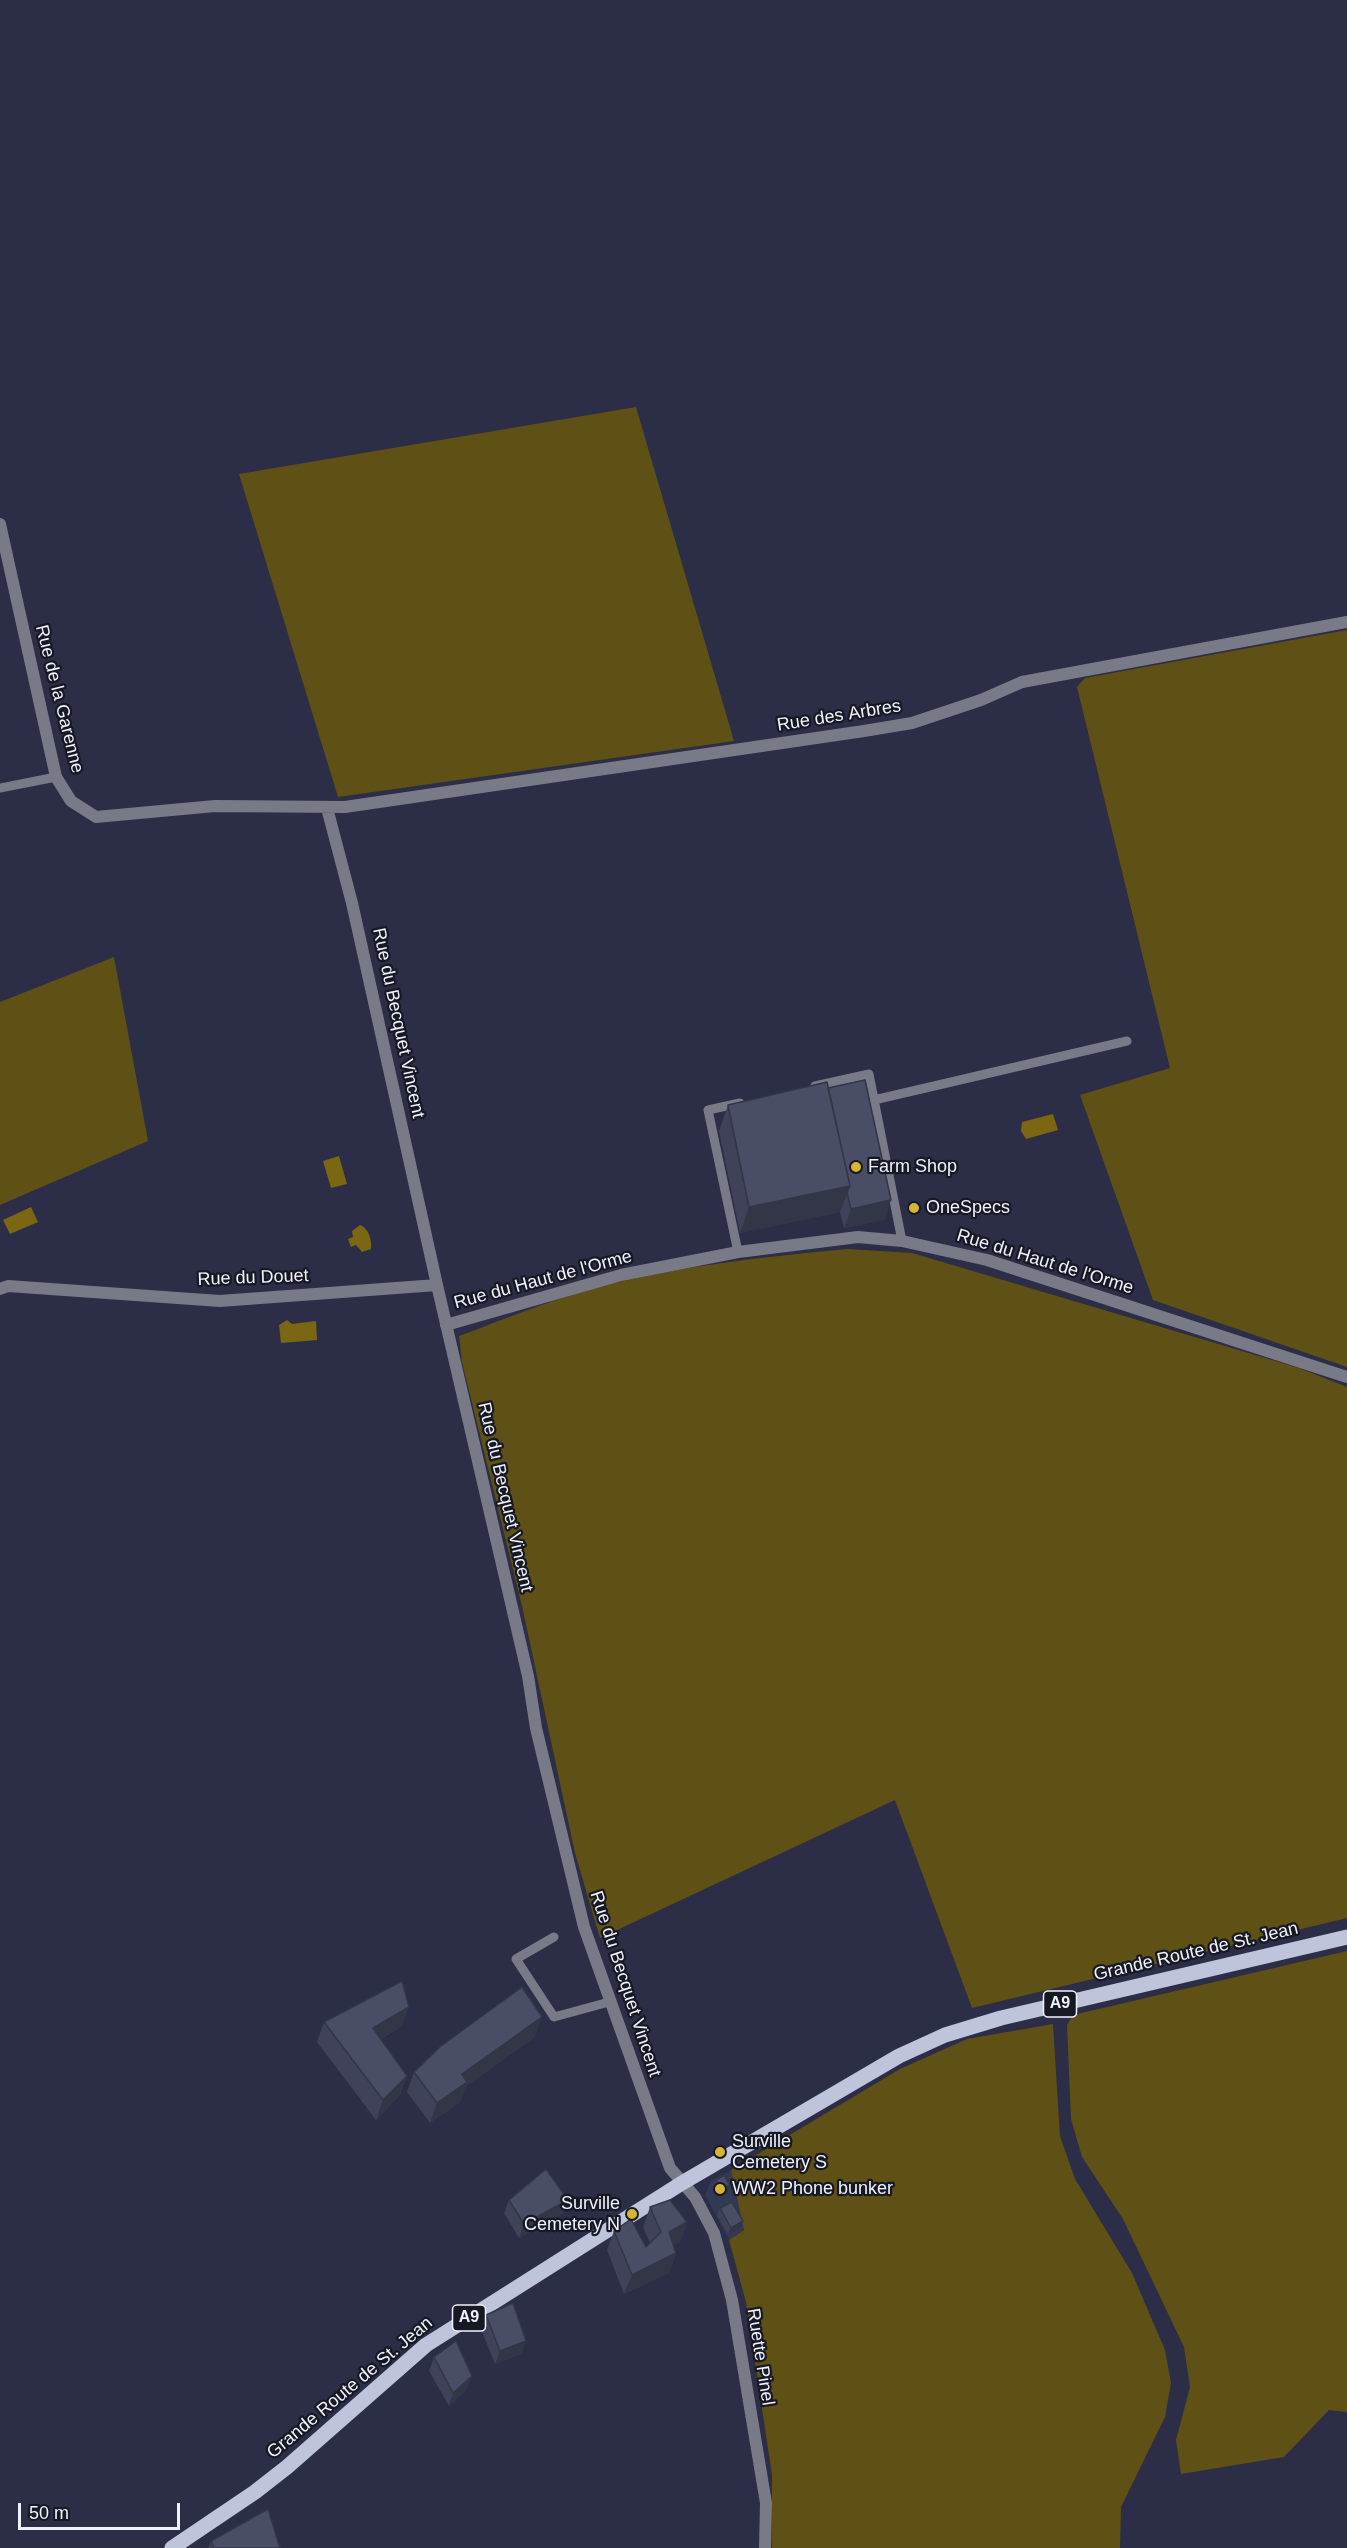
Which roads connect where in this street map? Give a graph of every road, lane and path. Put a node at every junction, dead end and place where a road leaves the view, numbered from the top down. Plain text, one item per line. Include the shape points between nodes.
1 (0, 524) edge
2 (1347, 622) edge
3 (56, 777) junction
4 (0, 788) edge
5 (327, 808) junction
6 (1127, 1041) dead end
7 (800, 1089) edge
8 (754, 1100) edge
9 (874, 1100) junction
10 (902, 1241) junction
11 (738, 1252) junction
12 (437, 1285) junction
13 (0, 1289) edge
14 (446, 1325) junction
15 (1347, 1377) edge
16 (554, 1937) dead end
17 (1347, 1937) edge
18 (609, 2002) junction
19 (682, 2182) junction
20 (172, 2548) edge
21 (765, 2548) edge

1 - 3 street, Rue de la Garenne
2 - 5 street, Rue des Arbres via 1022,682 912,723
3 - 4 lane
3 - 5 street, Rue de la Garenne via 71,801 96,817 215,806
5 - 12 street, Rue du Becquet Vincent via 352,903
6 - 9 lane
7 - 9 lane via 869,1074
8 - 11 lane via 708,1110
9 - 10 lane
10 - 11 street, Rue du Haut de l'Orme via 858,1237
10 - 15 street, Rue du Haut de l'Orme via 987,1260
11 - 14 street, Rue du Haut de l'Orme via 621,1275
12 - 13 street, Rue du Douet via 220,1301 8,1286
12 - 14 street, Rue du Becquet Vincent
14 - 18 street, Rue du Becquet Vincent via 569,1869
16 - 18 lane via 516,1959 554,2017
17 - 19 main road, Grande Route de St. Jean / A9 via 1001,2018 945,2035 899,2056
18 - 19 street, Rue du Becquet Vincent via 670,2168
19 - 20 main road, Grande Route de St. Jean / A9 via 426,2345 287,2467
19 - 21 street, Ruette Pinel via 695,2197 714,2233 732,2300 766,2503

